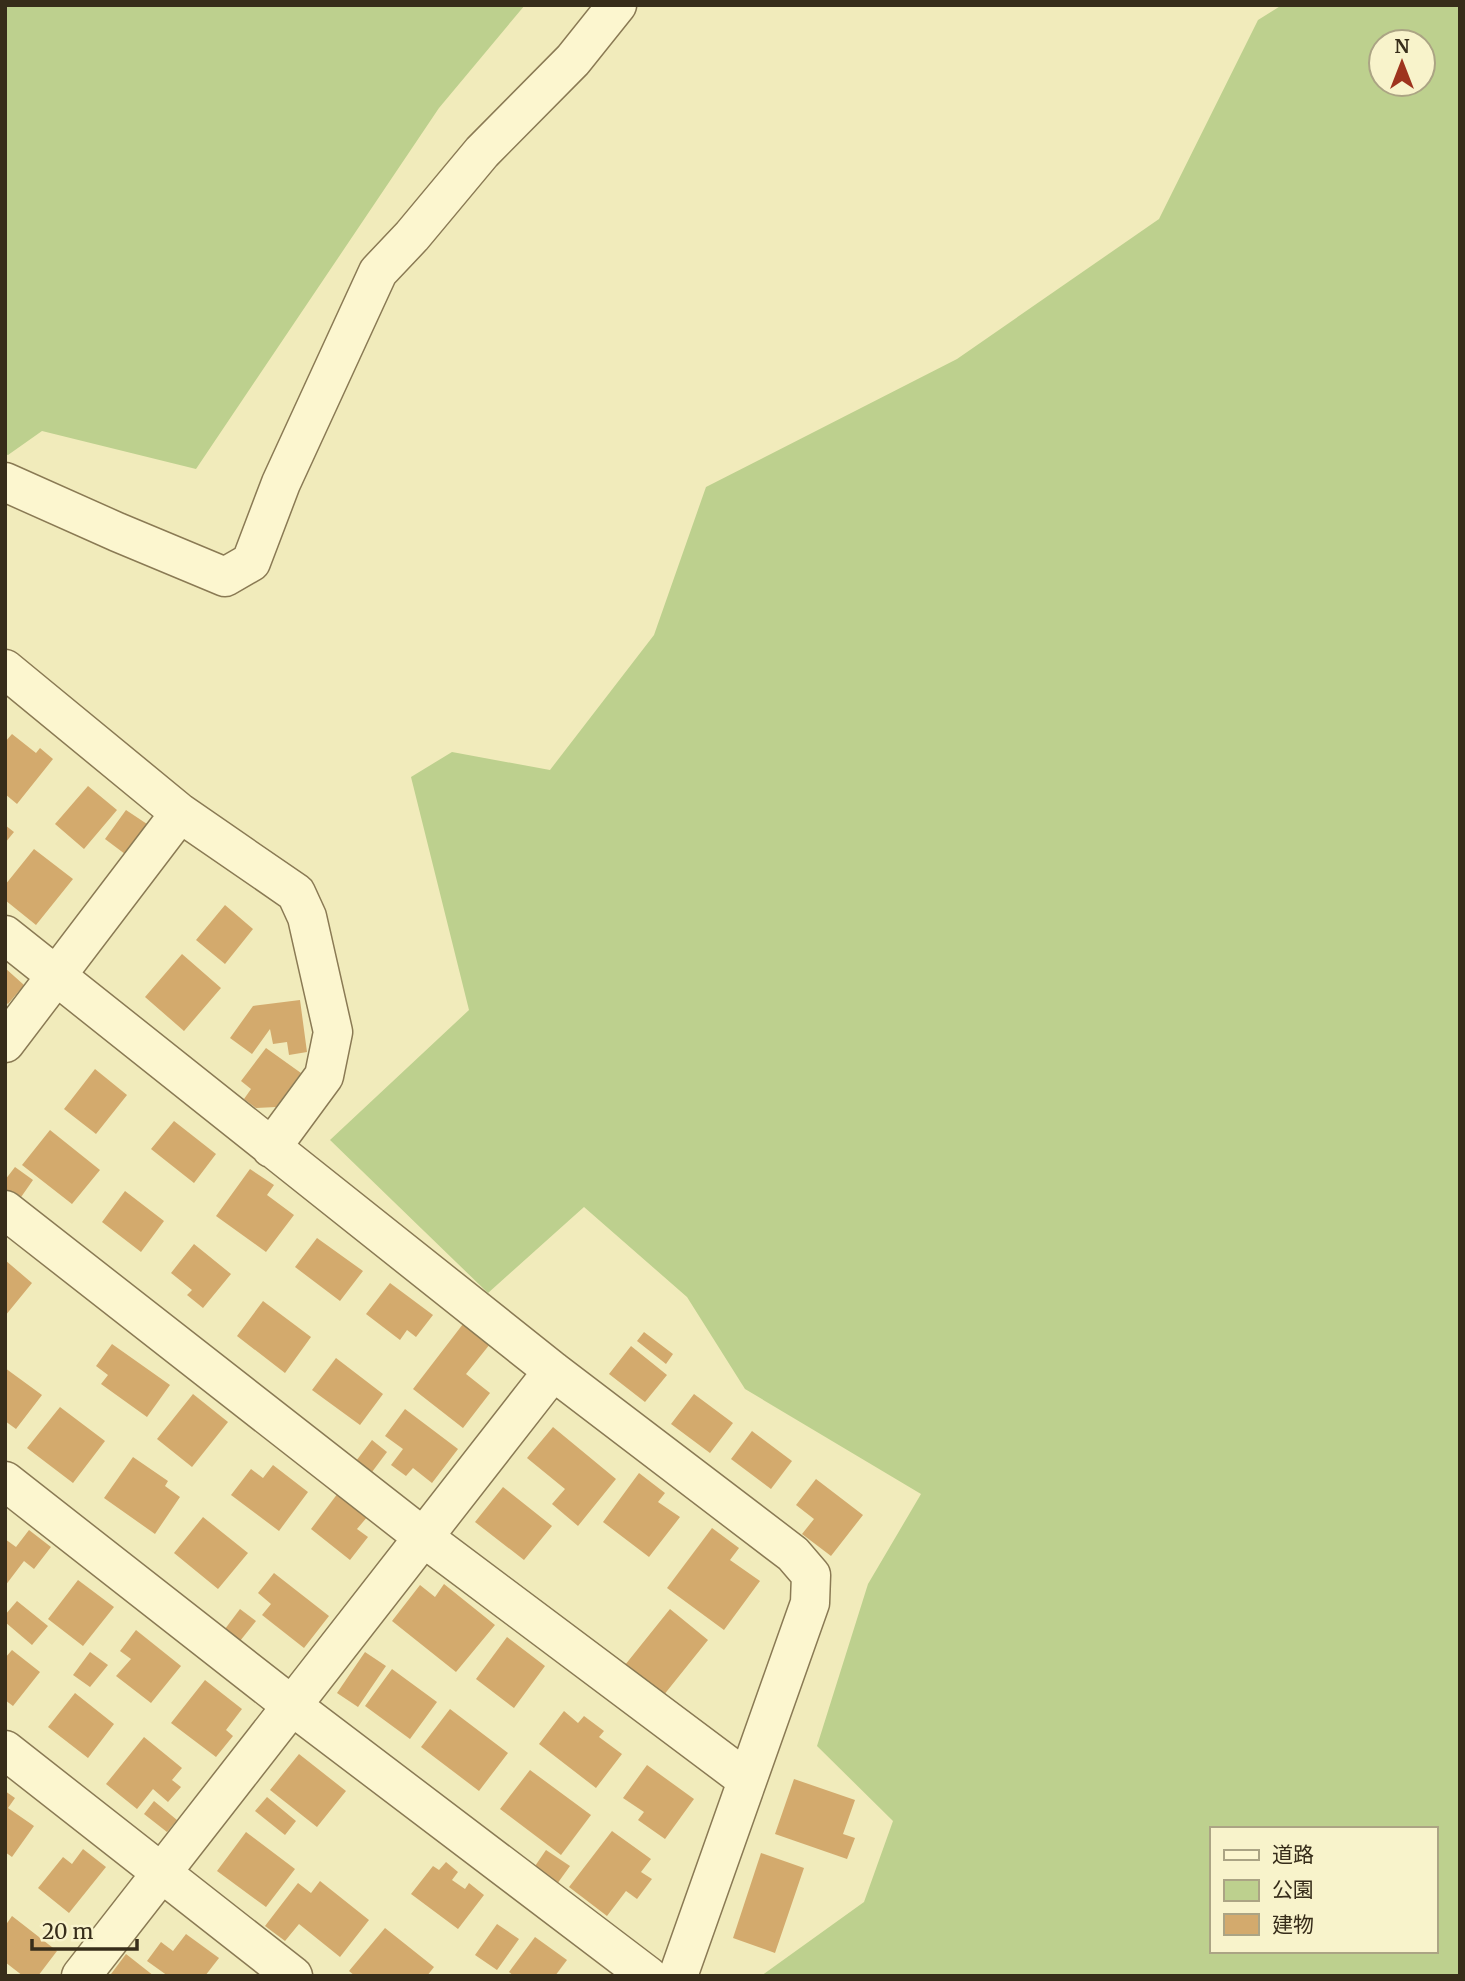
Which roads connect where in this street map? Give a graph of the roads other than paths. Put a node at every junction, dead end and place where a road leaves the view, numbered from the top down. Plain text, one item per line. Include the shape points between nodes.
1 (617, 5) edge
2 (5, 482) edge
3 (5, 669) edge
4 (180, 813) junction
5 (5, 935) edge
6 (58, 975) junction
7 (5, 1043) edge
8 (271, 1148) junction
9 (5, 1210) edge
10 (553, 1371) junction
11 (5, 1482) edge
12 (423, 1537) junction
13 (291, 1705) junction
14 (5, 1750) edge
15 (747, 1780) junction
16 (161, 1872) junction
17 (81, 1976) edge
18 (293, 1976) edge
19 (648, 1976) edge
20 (678, 1976) edge

1 - 2 street via 573,60 482,152 378,272 281,483 251,562 225,577
3 - 4 street
4 - 6 street
4 - 8 street via 296,893 307,918 333,1032 324,1076
5 - 6 street
6 - 7 street
6 - 8 street
8 - 10 street
9 - 12 street
10 - 12 street
10 - 15 street via 793,1554 811,1576 810,1603
11 - 13 street
12 - 13 street
12 - 15 street
13 - 16 street
13 - 19 street
14 - 16 street
15 - 20 street
16 - 17 street
16 - 18 street

